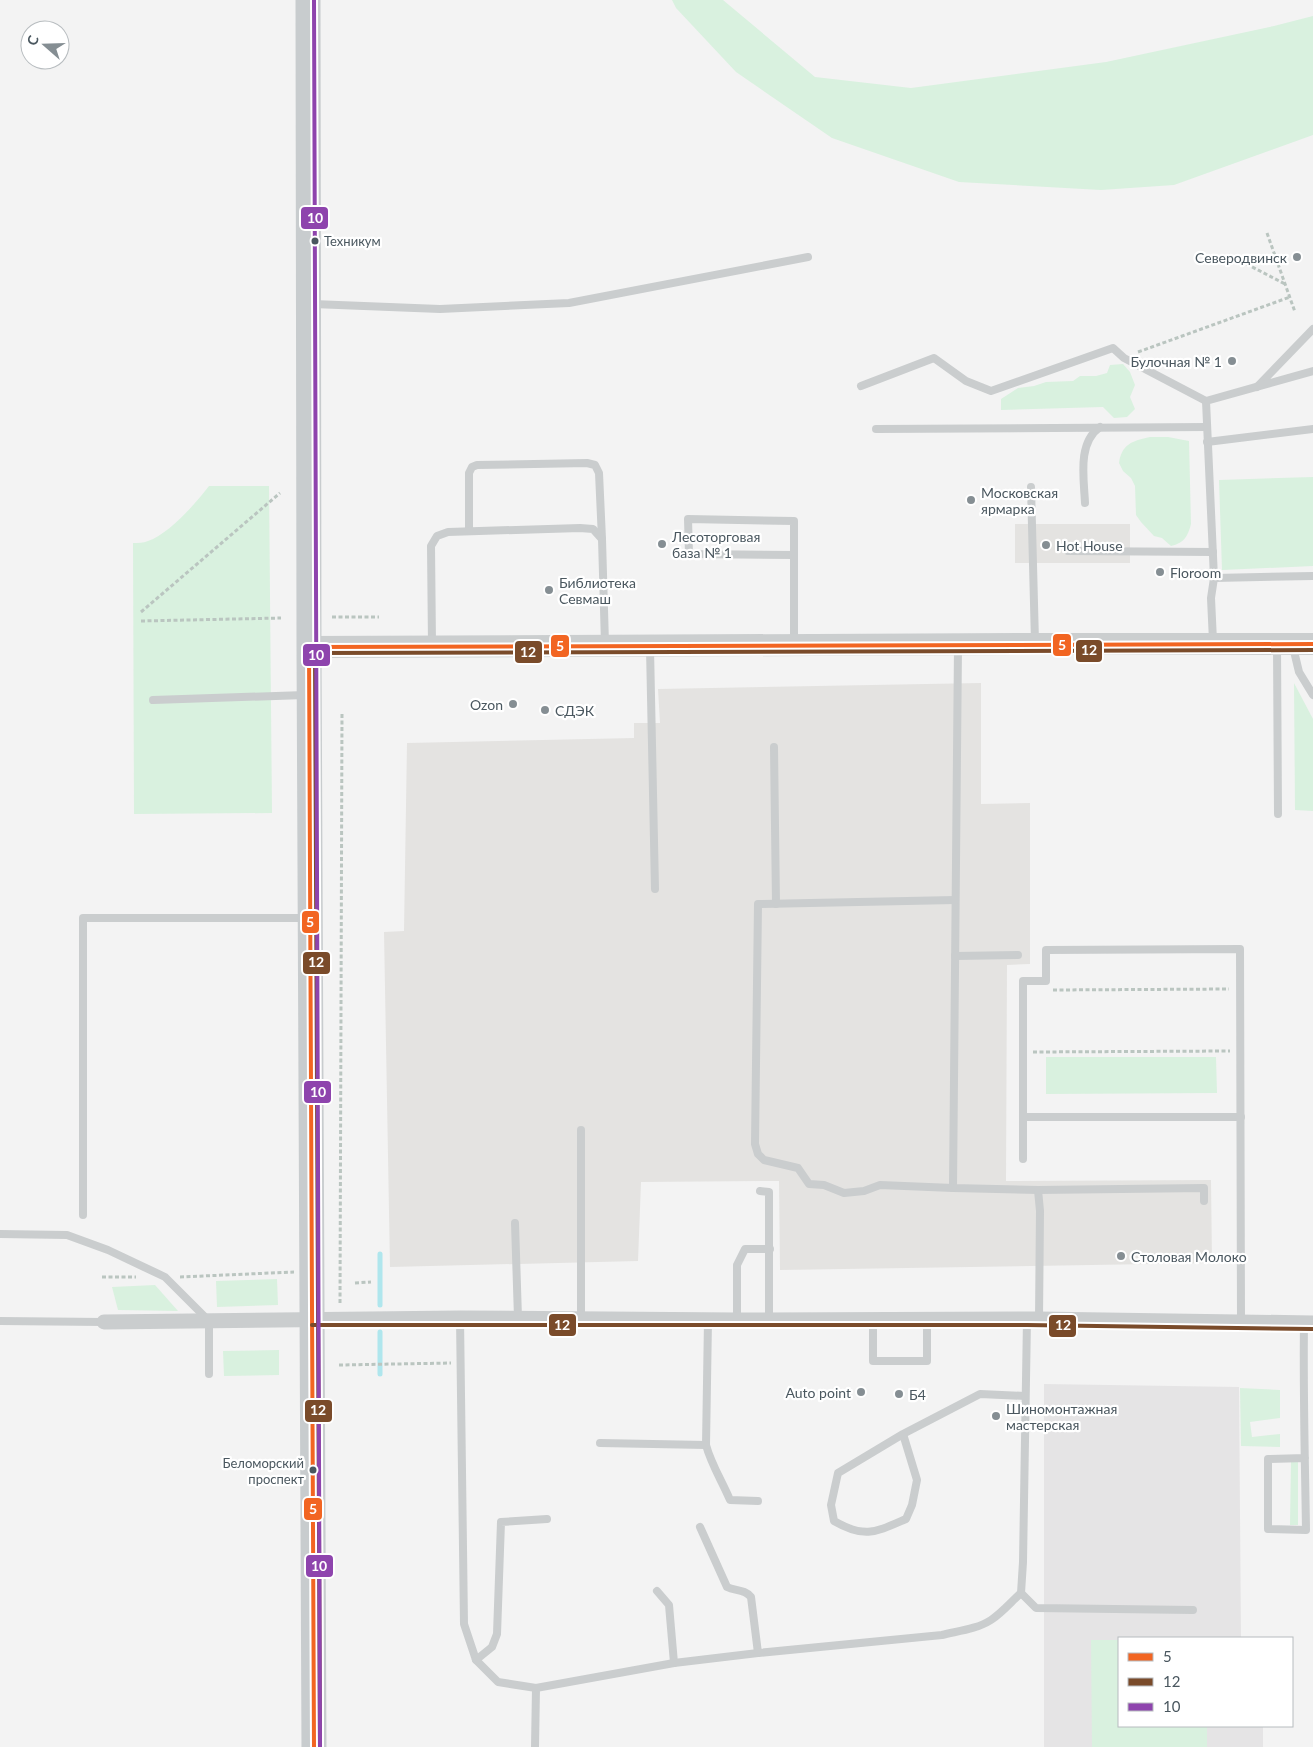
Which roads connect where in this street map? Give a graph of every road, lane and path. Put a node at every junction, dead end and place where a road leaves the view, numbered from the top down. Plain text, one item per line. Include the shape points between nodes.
1 (308, 0) edge
2 (1267, 233) dead end
3 (1229, 256) dead end
4 (808, 258) dead end
5 (1285, 284) junction
6 (1290, 297) junction
7 (308, 304) junction
8 (1295, 312) dead end
9 (1313, 329) edge
10 (1124, 358) junction
11 (1313, 371) edge
12 (861, 386) dead end
13 (1255, 388) junction
14 (1206, 401) junction
15 (1100, 427) junction
16 (1207, 427) junction
17 (876, 429) dead end
18 (1313, 429) edge
19 (1207, 442) junction
20 (1031, 487) dead end
21 (280, 493) dead end
22 (1084, 503) dead end
23 (469, 531) junction
24 (602, 539) junction
25 (1068, 551) dead end
26 (1213, 552) junction
27 (794, 556) junction
28 (1313, 576) edge
29 (1214, 578) junction
30 (141, 612) dead end
31 (332, 617) dead end
32 (379, 617) dead end
33 (281, 618) dead end
34 (141, 621) dead end
35 (958, 644) junction
36 (1035, 644) junction
37 (1213, 644) junction
38 (1294, 644) edge
39 (794, 645) junction
40 (432, 646) junction
41 (605, 646) junction
42 (650, 646) junction
43 (309, 647) junction
44 (309, 695) junction
45 (1313, 695) edge
46 (152, 700) dead end
47 (342, 712) dead end
48 (774, 747) dead end
49 (1278, 814) dead end
50 (655, 889) dead end
51 (956, 900) junction
52 (776, 904) junction
53 (310, 918) junction
54 (1018, 955) dead end
55 (955, 956) junction
56 (1046, 981) junction
57 (1240, 989) junction
58 (1240, 1051) junction
59 (1023, 1052) junction
60 (1241, 1116) junction
61 (1023, 1118) junction
62 (581, 1130) dead end
63 (1023, 1159) dead end
64 (953, 1188) junction
65 (1038, 1190) junction
66 (760, 1191) dead end
67 (1204, 1201) dead end
68 (83, 1215) dead end
69 (515, 1223) dead end
70 (0, 1234) edge
71 (770, 1249) junction
72 (294, 1272) dead end
73 (102, 1276) dead end
74 (166, 1277) junction
75 (371, 1282) dead end
76 (355, 1283) dead end
77 (340, 1303) dead end
78 (460, 1318) junction
79 (518, 1318) junction
80 (312, 1319) junction
81 (581, 1319) junction
82 (1033, 1319) junction
83 (708, 1320) junction
84 (737, 1320) junction
85 (769, 1320) junction
86 (873, 1320) junction
87 (927, 1320) junction
88 (0, 1321) edge
89 (209, 1321) junction
90 (104, 1322) joint
91 (1241, 1322) junction
92 (1309, 1323) edge
93 (460, 1363) junction
94 (339, 1365) dead end
95 (209, 1374) dead end
96 (1025, 1396) junction
97 (903, 1434) junction
98 (600, 1443) dead end
99 (706, 1445) junction
100 (1305, 1458) junction
101 (758, 1501) dead end
102 (547, 1519) dead end
103 (700, 1527) dead end
104 (657, 1591) dead end
105 (1021, 1593) junction
106 (1193, 1610) dead end
107 (758, 1653) junction
108 (476, 1660) junction
109 (674, 1663) junction
110 (536, 1688) junction
111 (314, 1747) edge
112 (535, 1747) edge

1 - 7 main road
2 - 5 path
3 - 5 path
4 - 7 lane via 569,303 440,309
5 - 6 path
6 - 8 path
6 - 10 path
7 - 43 main road
9 - 13 lane
10 - 12 lane via 1113,348 991,391 966,381 934,358
10 - 14 lane
11 - 13 lane
13 - 14 lane
14 - 16 lane
15 - 16 lane
15 - 17 lane
15 - 22 lane via 1087,443 1083,459
16 - 19 lane
18 - 19 lane
19 - 26 lane
20 - 36 lane
21 - 30 path
23 - 24 lane via 580,528 593,529
23 - 24 lane via 469,473 472,467 587,463 596,465 599,473
23 - 40 lane via 437,536 430,546
24 - 41 lane
25 - 26 lane
26 - 29 lane
27 - 27 lane via 794,521 688,518 688,554
27 - 39 lane
28 - 29 lane
29 - 37 lane via 1211,598
31 - 32 path
33 - 34 path
35 - 36 main road
35 - 39 main road
35 - 51 lane
36 - 37 main road
37 - 38 main road
38 - 45 lane via 1299,672
38 - 49 lane
39 - 42 main road
40 - 41 main road
40 - 43 main road
41 - 42 main road
42 - 50 lane
43 - 44 main road
44 - 46 lane
44 - 53 main road
47 - 77 path
48 - 52 lane
51 - 52 lane
51 - 55 lane
52 - 64 lane via 758,904 755,1144 758,1154 764,1160 798,1168 808,1184 824,1185 844,1193 880,1185
53 - 68 lane via 83,918
53 - 80 main road
54 - 55 lane
55 - 64 lane
56 - 57 path via 1046,990
56 - 57 lane via 1046,950 1240,950
56 - 59 lane via 1023,981
57 - 58 lane
58 - 59 path
58 - 60 lane
59 - 61 lane
60 - 61 lane
60 - 91 lane
61 - 63 lane
62 - 81 lane
64 - 65 lane
65 - 67 lane via 1204,1188
65 - 82 lane via 1040,1210
66 - 71 lane via 769,1192
69 - 79 lane
70 - 74 lane via 67,1235
71 - 84 lane via 745,1249 737,1265
71 - 85 lane
72 - 74 path
73 - 74 path
74 - 89 lane
75 - 76 path
78 - 79 street
78 - 80 street
78 - 93 lane
79 - 81 street
80 - 89 street
80 - 111 main road
81 - 83 street
82 - 87 street
82 - 91 street
82 - 96 lane
83 - 84 street
83 - 99 lane
84 - 85 street
85 - 86 street
86 - 87 street
86 - 87 lane via 873,1361 927,1361
88 - 90 lane
89 - 90 street
89 - 95 lane
91 - 92 street
92 - 100 lane
93 - 94 path
93 - 108 lane via 464,1624
96 - 97 lane via 980,1394
96 - 105 lane
97 - 97 lane via 838,1473 831,1505 834,1521 861,1533 878,1531 906,1519 917,1480
98 - 99 lane
99 - 101 lane via 710,1461 730,1500
100 - 100 lane via 1268,1459 1268,1529 1306,1530
102 - 108 lane via 501,1522 497,1634 492,1647
103 - 107 lane via 727,1587 751,1597
104 - 109 lane via 669,1605
105 - 106 lane via 1036,1608
105 - 107 lane via 990,1620 942,1635
107 - 109 lane
108 - 110 lane via 498,1682
109 - 110 lane
110 - 112 lane

